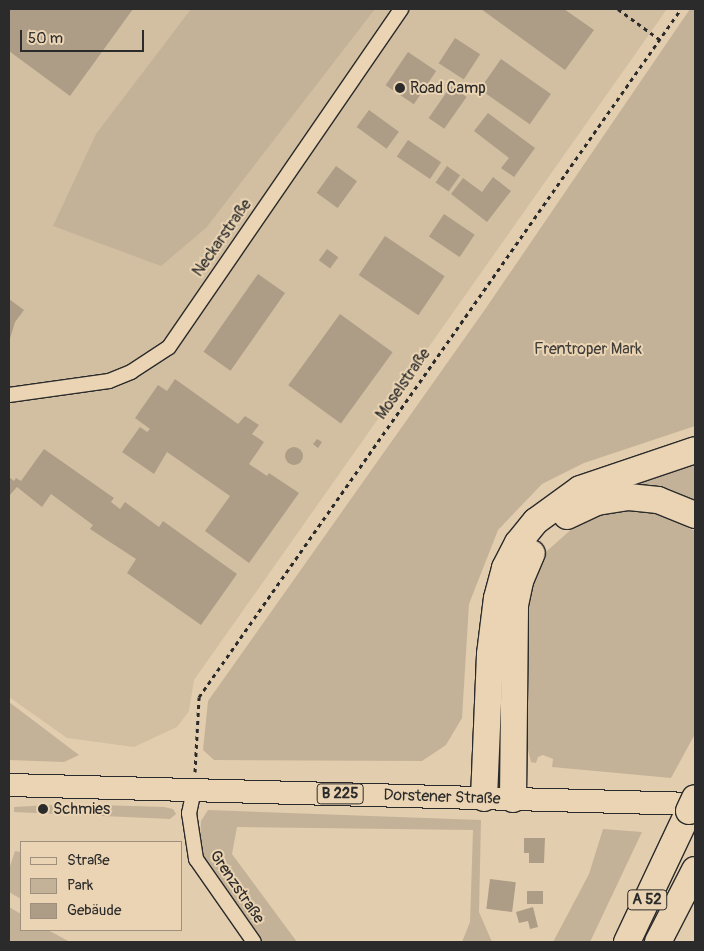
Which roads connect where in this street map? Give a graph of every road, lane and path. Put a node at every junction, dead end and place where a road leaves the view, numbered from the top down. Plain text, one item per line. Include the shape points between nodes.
1 (401, 9) edge
2 (618, 9) edge
3 (681, 9) edge
4 (659, 39) junction
5 (9, 395) edge
6 (695, 450) edge
7 (695, 516) edge
8 (9, 785) edge
9 (194, 790) junction
10 (484, 798) junction
11 (695, 798) edge
12 (513, 799) junction
13 (695, 804) edge
14 (695, 870) edge
15 (677, 904) junction
16 (254, 942) edge
17 (627, 942) edge
18 (658, 942) edge
19 (679, 942) edge

1 - 5 street, Neckarstraße via 169,347 130,372 109,381
2 - 4 path
3 - 4 path, Moselstraße
4 - 9 path, Moselstraße via 199,697
6 - 10 highway via 580,489 536,521 518,543 497,598 490,654
7 - 12 highway via 672,503 651,498 630,497 597,502 551,528 530,556 515,605
8 - 9 main road, Dorstener Straße / B 225
9 - 10 main road, Dorstener Straße / B 225
9 - 16 street, Grenzstraße via 189,813 196,859
10 - 12 main road, Dorstener Straße / B 225
11 - 17 highway, A 52, bridge
12 - 13 main road, Dorstener Straße / B 225
14 - 15 highway, A 52
15 - 18 highway, A 52
15 - 19 highway

